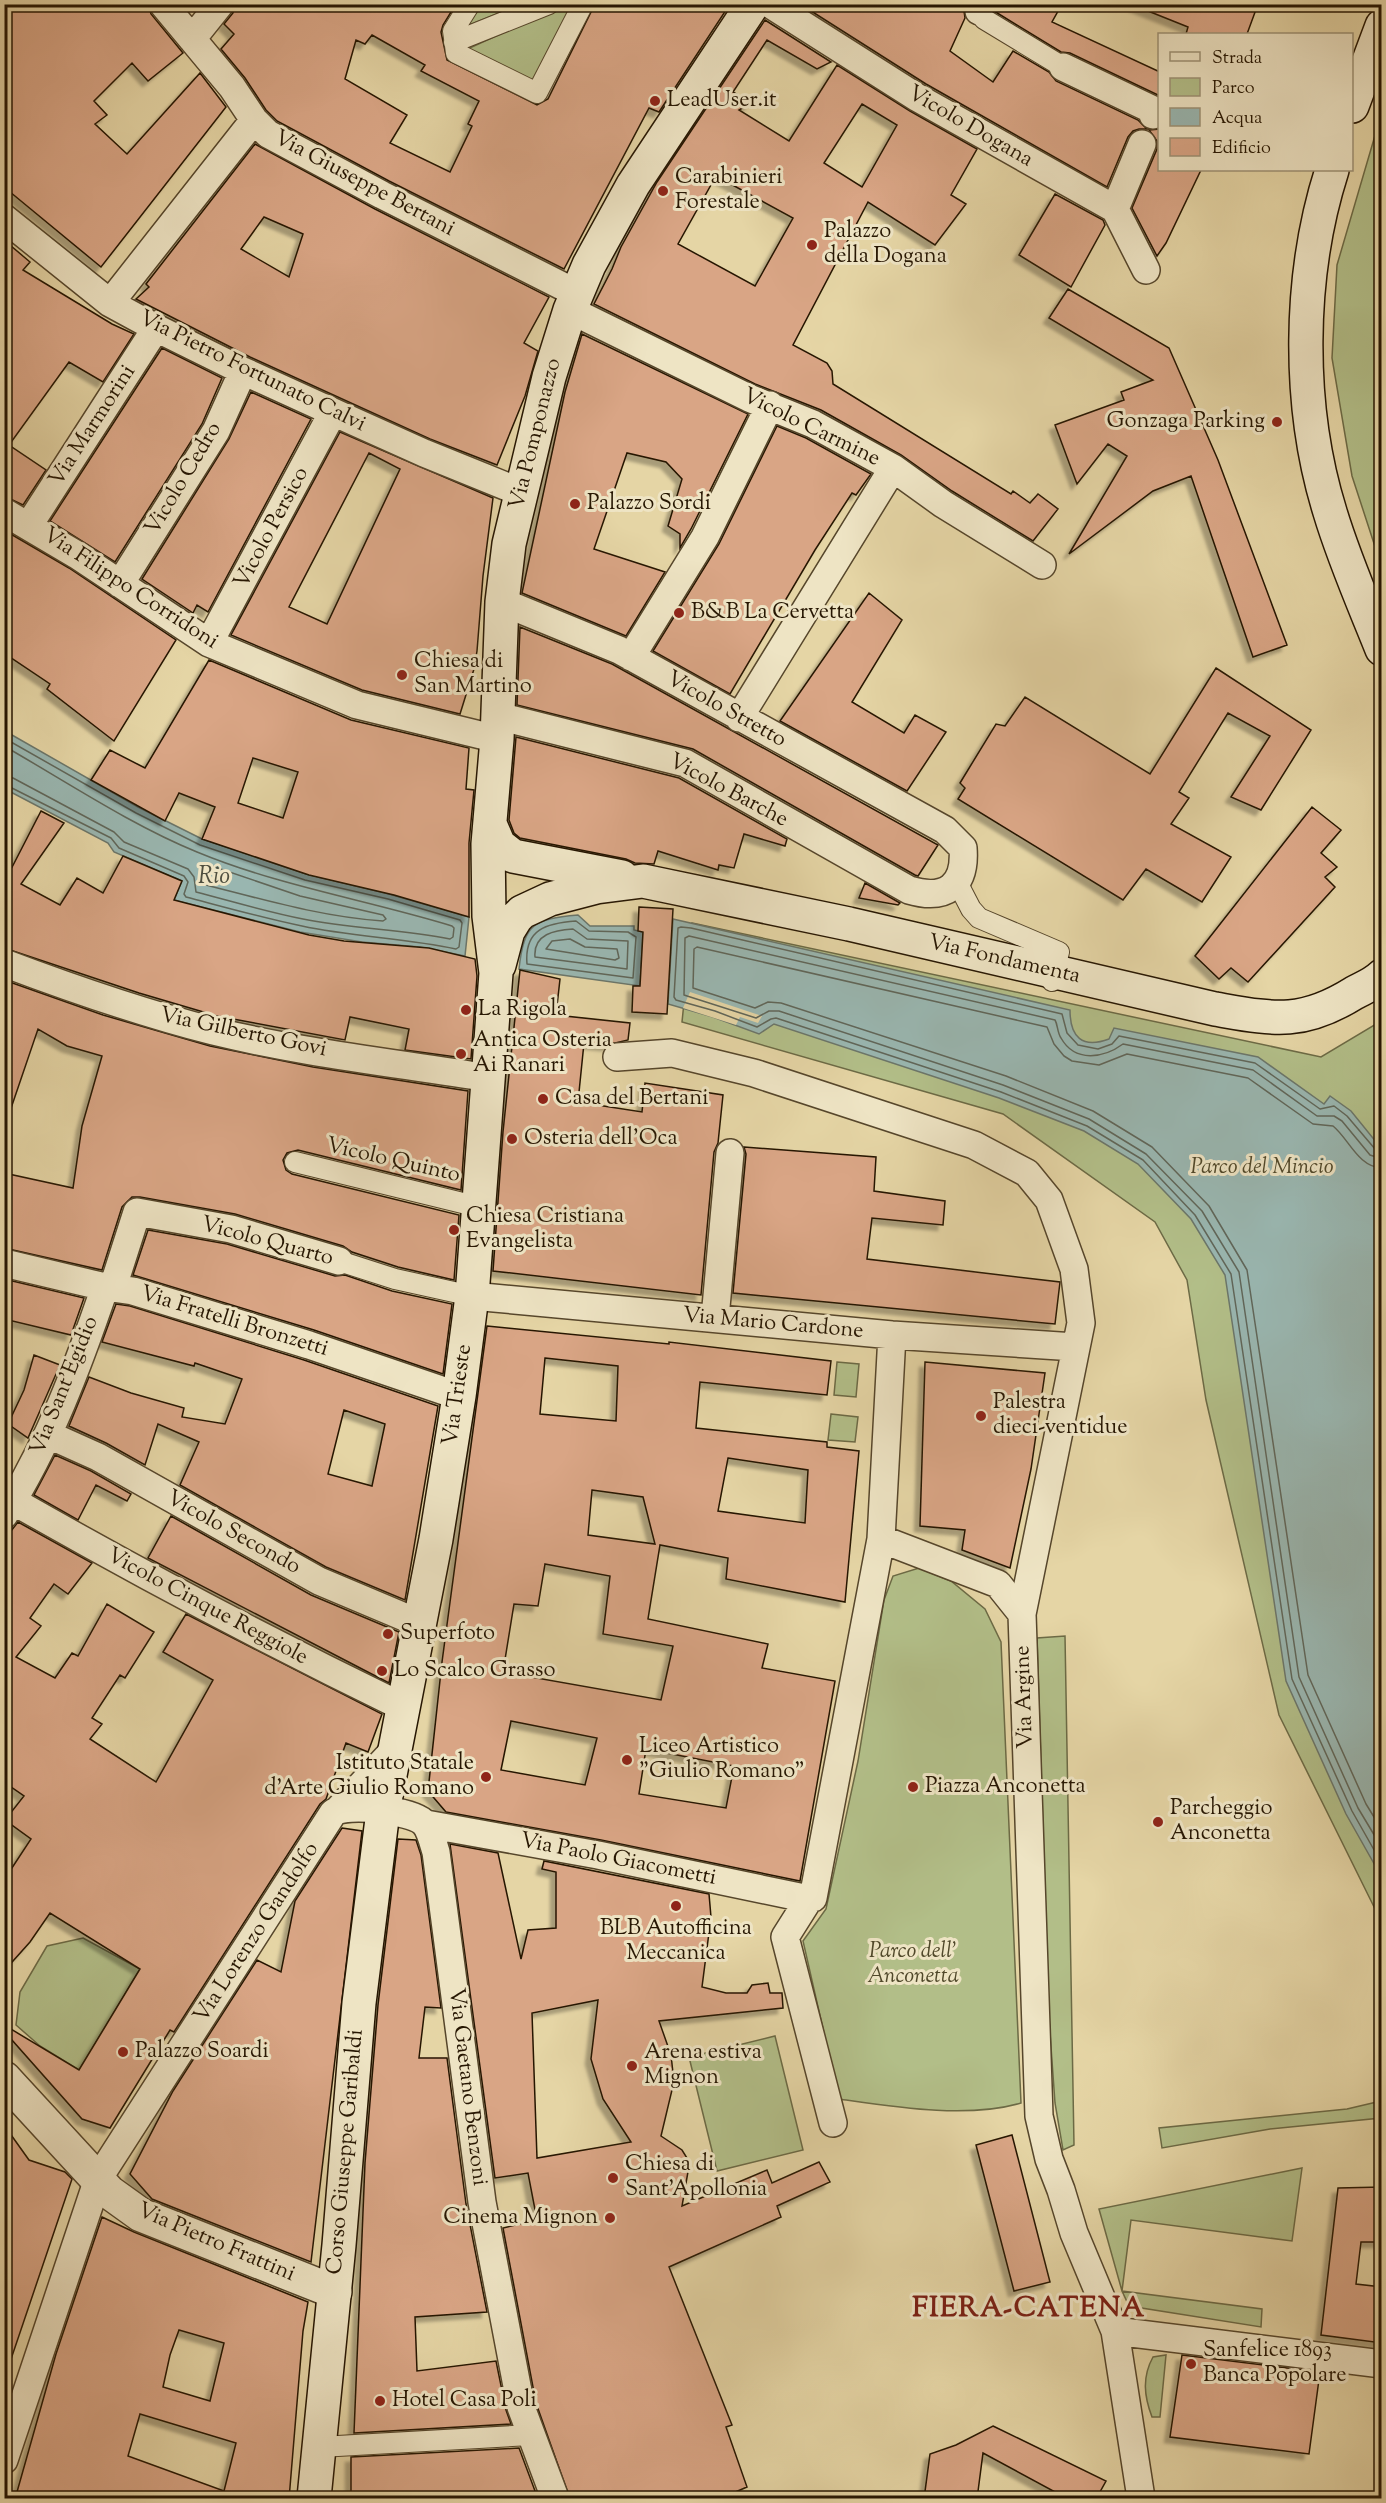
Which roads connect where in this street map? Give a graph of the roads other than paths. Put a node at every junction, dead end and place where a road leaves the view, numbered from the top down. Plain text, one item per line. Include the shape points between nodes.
1 (163, 4) edge
2 (220, 4) edge
3 (470, 4) edge
4 (549, 4) edge
5 (583, 4) edge
6 (753, 4) edge
7 (770, 4) edge
8 (978, 8) edge
9 (1382, 26) edge
10 (192, 39) junction
11 (454, 42) junction
12 (1063, 67) joint
13 (1353, 103) edge
14 (1153, 116) dead end
15 (254, 120) junction
16 (1142, 144) dead end
17 (1332, 171) edge
18 (1115, 209) junction
19 (4, 218) edge
20 (1146, 270) dead end
21 (573, 301) junction
22 (110, 303) junction
23 (156, 328) junction
24 (243, 371) junction
25 (770, 405) junction
26 (333, 412) junction
27 (893, 468) junction
28 (520, 492) junction
29 (4, 512) edge
30 (29, 525) junction
31 (1042, 565) dead end
32 (120, 584) junction
33 (502, 602) junction
34 (209, 642) junction
35 (1382, 650) edge
36 (632, 657) junction
37 (739, 718) junction
38 (497, 728) junction
39 (490, 824) junction
40 (643, 880) junction
41 (957, 882) junction
42 (532, 907) joint
43 (489, 916) joint
44 (4, 963) edge
45 (496, 974) junction
46 (1052, 979) junction
47 (1371, 983) edge
48 (617, 1057) dead end
49 (488, 1078) junction
50 (730, 1153) dead end
51 (295, 1162) dead end
52 (479, 1207) junction
53 (339, 1261) joint
54 (4, 1263) edge
55 (109, 1287) junction
56 (472, 1296) junction
57 (715, 1318) junction
58 (892, 1335) junction
59 (1075, 1347) junction
60 (459, 1396) junction
61 (49, 1435) junction
62 (9, 1508) edge
63 (881, 1539) junction
64 (1022, 1614) junction
65 (421, 1624) junction
66 (403, 1707) junction
67 (395, 1749) junction
68 (338, 1810) junction
69 (383, 1811) junction
70 (426, 1824) junction
71 (809, 1899) junction
72 (4, 2078) edge
73 (833, 2123) dead end
74 (98, 2179) junction
75 (335, 2292) junction
76 (1115, 2331) junction
77 (1382, 2364) edge
78 (530, 2435) junction
79 (320, 2447) junction
80 (4, 2460) edge
81 (315, 2497) edge
82 (555, 2499) edge
83 (1141, 2499) edge

1 - 10 street, Via Giuseppe Bertani
2 - 10 street
3 - 11 street via 453,31
4 - 11 street
5 - 11 street via 537,93 456,53
6 - 21 main road, Via Pomponazzo via 633,185
7 - 18 street, Vicolo Dogana via 918,98
8 - 12 street via 984,19
9 - 13 main road
10 - 15 street, Via Giuseppe Bertani
12 - 14 street via 1151,109
15 - 21 street, Via Giuseppe Bertani via 286,145
15 - 22 street
16 - 18 street
17 - 35 main road via 1312,246 1307,283 1310,407 1330,513
18 - 20 street
19 - 22 street, Via Pietro Fortunato Calvi
21 - 25 street, Vicolo Carmine via 749,398
21 - 28 main road, Via Pomponazzo
22 - 23 street, Via Pietro Fortunato Calvi
23 - 24 street, Via Pietro Fortunato Calvi
23 - 30 street, Via Marmorini
24 - 26 street, Via Pietro Fortunato Calvi
24 - 32 street, Vicolo Cedro via 216,431
25 - 27 street, Vicolo Carmine
25 - 36 street via 705,537
26 - 28 street, Via Pietro Fortunato Calvi
26 - 34 street, Vicolo Persico
27 - 31 street, Vicolo Carmine
27 - 37 street
28 - 33 main road, Via Pomponazzo
29 - 30 street, Via Filippo Corridoni
30 - 32 street, Via Filippo Corridoni
32 - 34 street, Via Filippo Corridoni
33 - 36 street, Vicolo Stretto
33 - 38 main road, Via Pomponazzo
34 - 38 street, Via Filippo Corridoni via 357,705
36 - 37 street, Vicolo Stretto
37 - 41 street, Vicolo Stretto via 945,830 963,848 963,867
38 - 39 main road, Via Pomponazzo
38 - 41 street, Vicolo Barche via 685,763 909,890 937,894 948,891
39 - 40 main road, Via Fondamenta via 499,845 513,856
39 - 43 main road, Via Pomponazzo
40 - 42 main road, Via Fondamenta via 596,887
40 - 46 main road, Via Fondamenta via 849,924
41 - 46 street via 979,918 1059,952
42 - 45 main road, Via Trieste via 511,924
43 - 45 main road, Via Trieste
44 - 49 street, Via Gilberto Govi via 98,998 213,1031
45 - 49 main road, Via Trieste
46 - 47 main road, Via Fondamenta via 1276,1018 1311,1015
48 - 59 street, Via Argine via 672,1053 754,1073 974,1145 1027,1173 1049,1200 1074,1269 1081,1323
49 - 52 main road, Via Trieste
50 - 57 street
51 - 52 street, Vicolo Quinto
52 - 56 main road, Via Trieste
53 - 55 street, Vicolo Quarto via 231,1229 137,1212
53 - 56 street, Vicolo Quarto via 395,1279
54 - 55 street, Via Fratelli Bronzetti
55 - 60 street, Via Fratelli Bronzetti via 309,1345
55 - 61 street, Via Sant'Egidio
56 - 57 street, Via Mario Cardone
56 - 60 main road, Via Trieste
57 - 58 street, Via Mario Cardone
58 - 59 street, Via Mario Cardone
58 - 63 street
59 - 64 street, Via Argine
60 - 65 main road, Via Trieste
61 - 62 street, Via Sant'Egidio
61 - 65 street, Vicolo Secondo via 98,1457 319,1581
62 - 66 street, Vicolo Cinque Reggiole via 86,1543
63 - 64 street via 998,1584
63 - 71 street via 813,1898
64 - 76 street, Via Argine via 1039,2115 1074,2233
65 - 66 main road, Via Trieste
66 - 67 main road, Via Trieste
67 - 68 street, Via Lorenzo Gandolfo
67 - 69 main road, Via Trieste
68 - 69 street
68 - 74 street, Via Lorenzo Gandolfo
69 - 70 street via 403,1812
69 - 75 main road, Corso Giuseppe Garibaldi via 358,2014
70 - 71 street, Via Paolo Giacometti
70 - 78 street, Via Gaetano Benzoni via 436,1852 482,2202 521,2407
71 - 73 street via 785,1937
72 - 74 main road, Via Pietro Frattini
74 - 75 main road, Via Pietro Frattini via 141,2215
74 - 80 street, Via Lorenzo Gandolfo
75 - 79 main road, Corso Giuseppe Garibaldi
76 - 77 street
76 - 83 street, Via Argine
78 - 79 street
78 - 82 street, Via Gaetano Benzoni
79 - 81 main road, Corso Giuseppe Garibaldi

